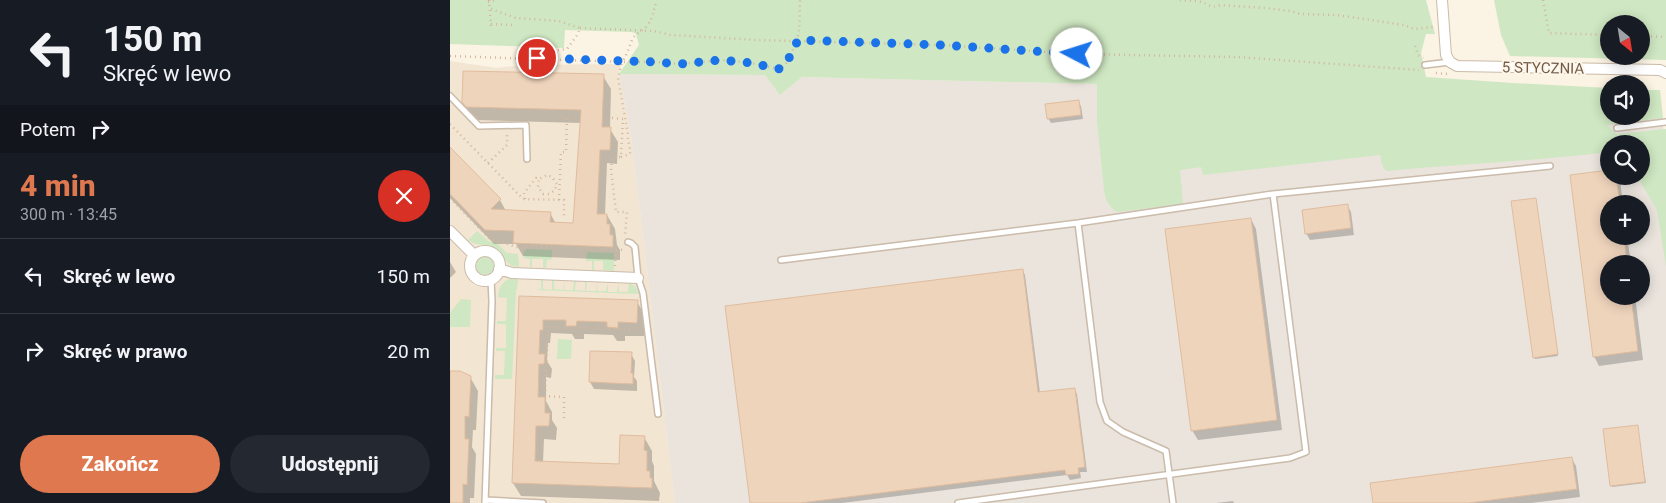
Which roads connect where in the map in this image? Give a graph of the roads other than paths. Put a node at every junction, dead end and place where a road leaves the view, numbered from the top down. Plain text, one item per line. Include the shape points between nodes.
1 (1442, 0) edge
2 (1450, 62) junction
3 (1425, 66) dead end
4 (1666, 73) edge
5 (450, 96) edge
6 (1666, 122) edge
7 (1617, 128) dead end
8 (527, 159) dead end
9 (1550, 166) dead end
10 (1273, 194) junction
11 (1078, 223) junction
12 (450, 231) edge
13 (628, 242) dead end
14 (474, 255) junction
15 (781, 260) dead end
16 (499, 269) junction
17 (638, 278) junction
18 (490, 280) junction
19 (658, 414) dead end
20 (1169, 474) junction
21 (486, 502) edge
22 (543, 503) edge
23 (958, 503) edge
24 (1173, 503) edge

1 - 2 street via 1446,55
2 - 3 lane
2 - 4 street, 5 STYCZNIA via 1457,66 1660,70
5 - 8 lane via 479,126 526,125
6 - 7 lane
9 - 10 lane
10 - 11 lane
10 - 20 lane via 1306,452 1290,458
11 - 15 lane
11 - 20 lane via 1100,402 1107,421 1123,432 1166,451
12 - 14 street
13 - 17 lane via 635,247
14 - 16 street via 491,252 498,260
14 - 18 street via 470,261 473,275 480,281
16 - 17 street via 512,273
16 - 18 street
17 - 19 lane via 643,293
18 - 21 lane
20 - 23 lane
20 - 24 lane
21 - 22 lane

